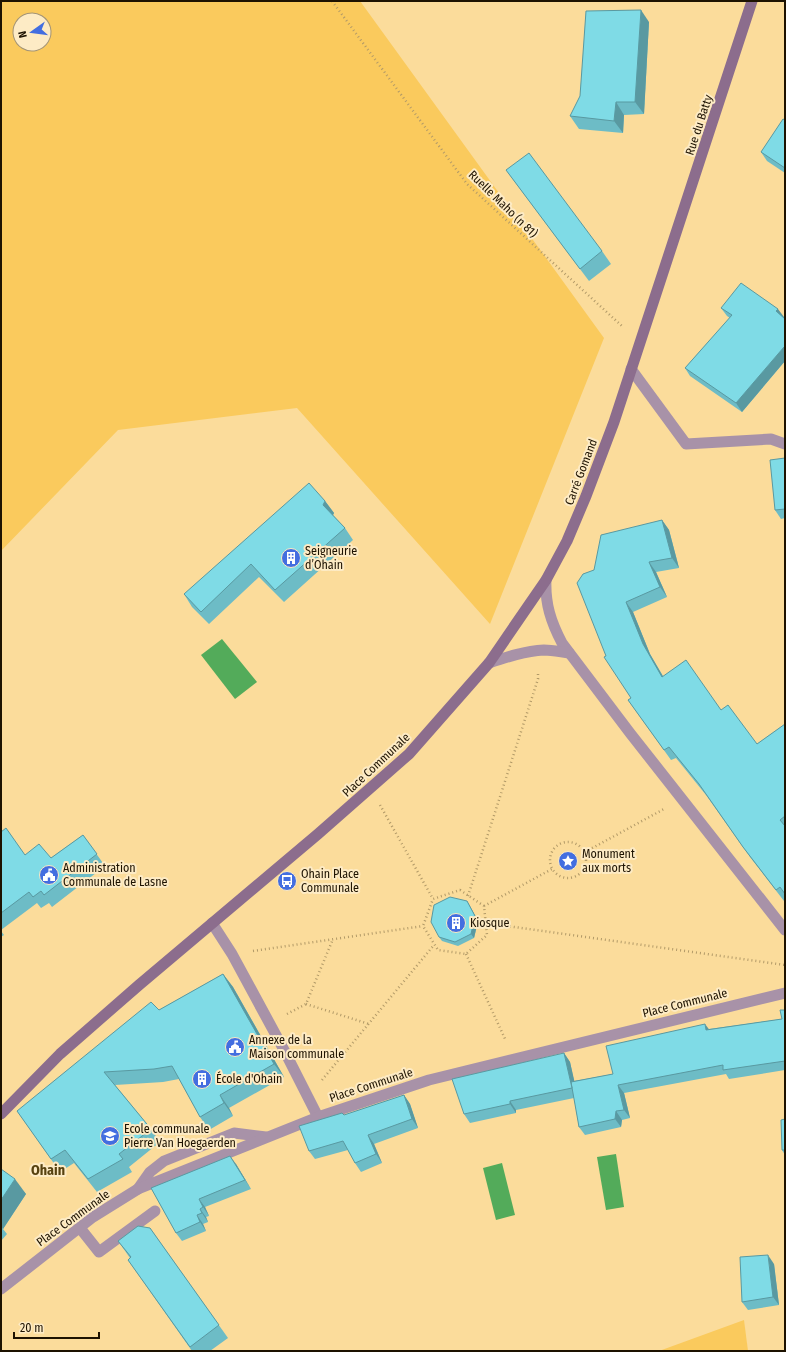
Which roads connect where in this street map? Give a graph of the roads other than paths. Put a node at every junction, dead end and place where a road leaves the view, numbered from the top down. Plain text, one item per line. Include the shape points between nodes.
1 (752, 1) edge
2 (668, 256) joint
3 (631, 370) junction
4 (785, 444) edge
5 (546, 580) junction
6 (569, 653) junction
7 (489, 663) junction
8 (212, 923) junction
9 (785, 930) edge
10 (785, 993) edge
11 (1, 1114) edge
12 (318, 1116) junction
13 (266, 1137) junction
14 (138, 1189) junction
15 (155, 1212) edge
16 (80, 1228) junction
17 (1, 1289) edge

1 - 2 main road, Rue du Batty
2 - 3 main road, Carré Gomand
3 - 4 street via 686,444 772,439
3 - 5 main road, Carré Gomand via 586,496 567,541
5 - 6 street via 545,594 553,626
5 - 7 main road, Place Communale
6 - 7 street via 545,650 513,655
6 - 9 street
7 - 8 main road, Place Communale via 409,754
8 - 11 main road, Place Communale via 60,1054
8 - 12 street via 232,954
10 - 12 street, Place Communale via 429,1080
12 - 13 street, Place Communale
13 - 14 street, Place Communale
13 - 14 street via 234,1133 164,1161 150,1172
14 - 16 street, Place Communale
15 - 16 street via 99,1252
16 - 17 street, Place Communale

